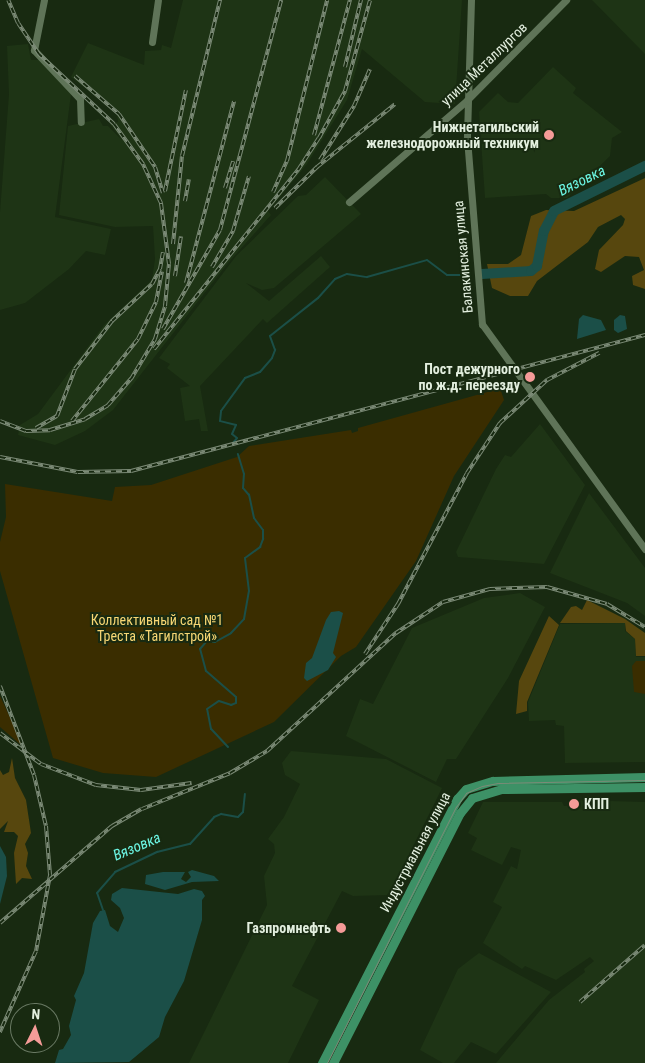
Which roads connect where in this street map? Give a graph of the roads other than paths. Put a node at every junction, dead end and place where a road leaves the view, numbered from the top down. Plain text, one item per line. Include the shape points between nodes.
1 (44, 0) edge
2 (158, 0) edge
3 (471, 0) edge
4 (566, 0) edge
5 (152, 42) dead end
6 (467, 100) junction
7 (81, 122) dead end
8 (349, 202) dead end
9 (645, 533) edge
10 (636, 536) junction
11 (645, 549) edge
12 (645, 778) edge
13 (645, 787) edge
14 (322, 1063) edge
15 (333, 1063) edge

1 - 7 street via 34,50 80,99
2 - 5 street
3 - 6 street, Балакинская улица
4 - 6 street, улица Металлургов
6 - 8 street, улица Металлургов
6 - 10 street, Балакинская улица via 468,168 482,324
9 - 10 street
10 - 11 street, Балакинская улица
12 - 14 main road, Индустриальная улица via 493,781 466,789 457,799
13 - 15 main road, Индустриальная улица via 501,789 472,798 460,813

